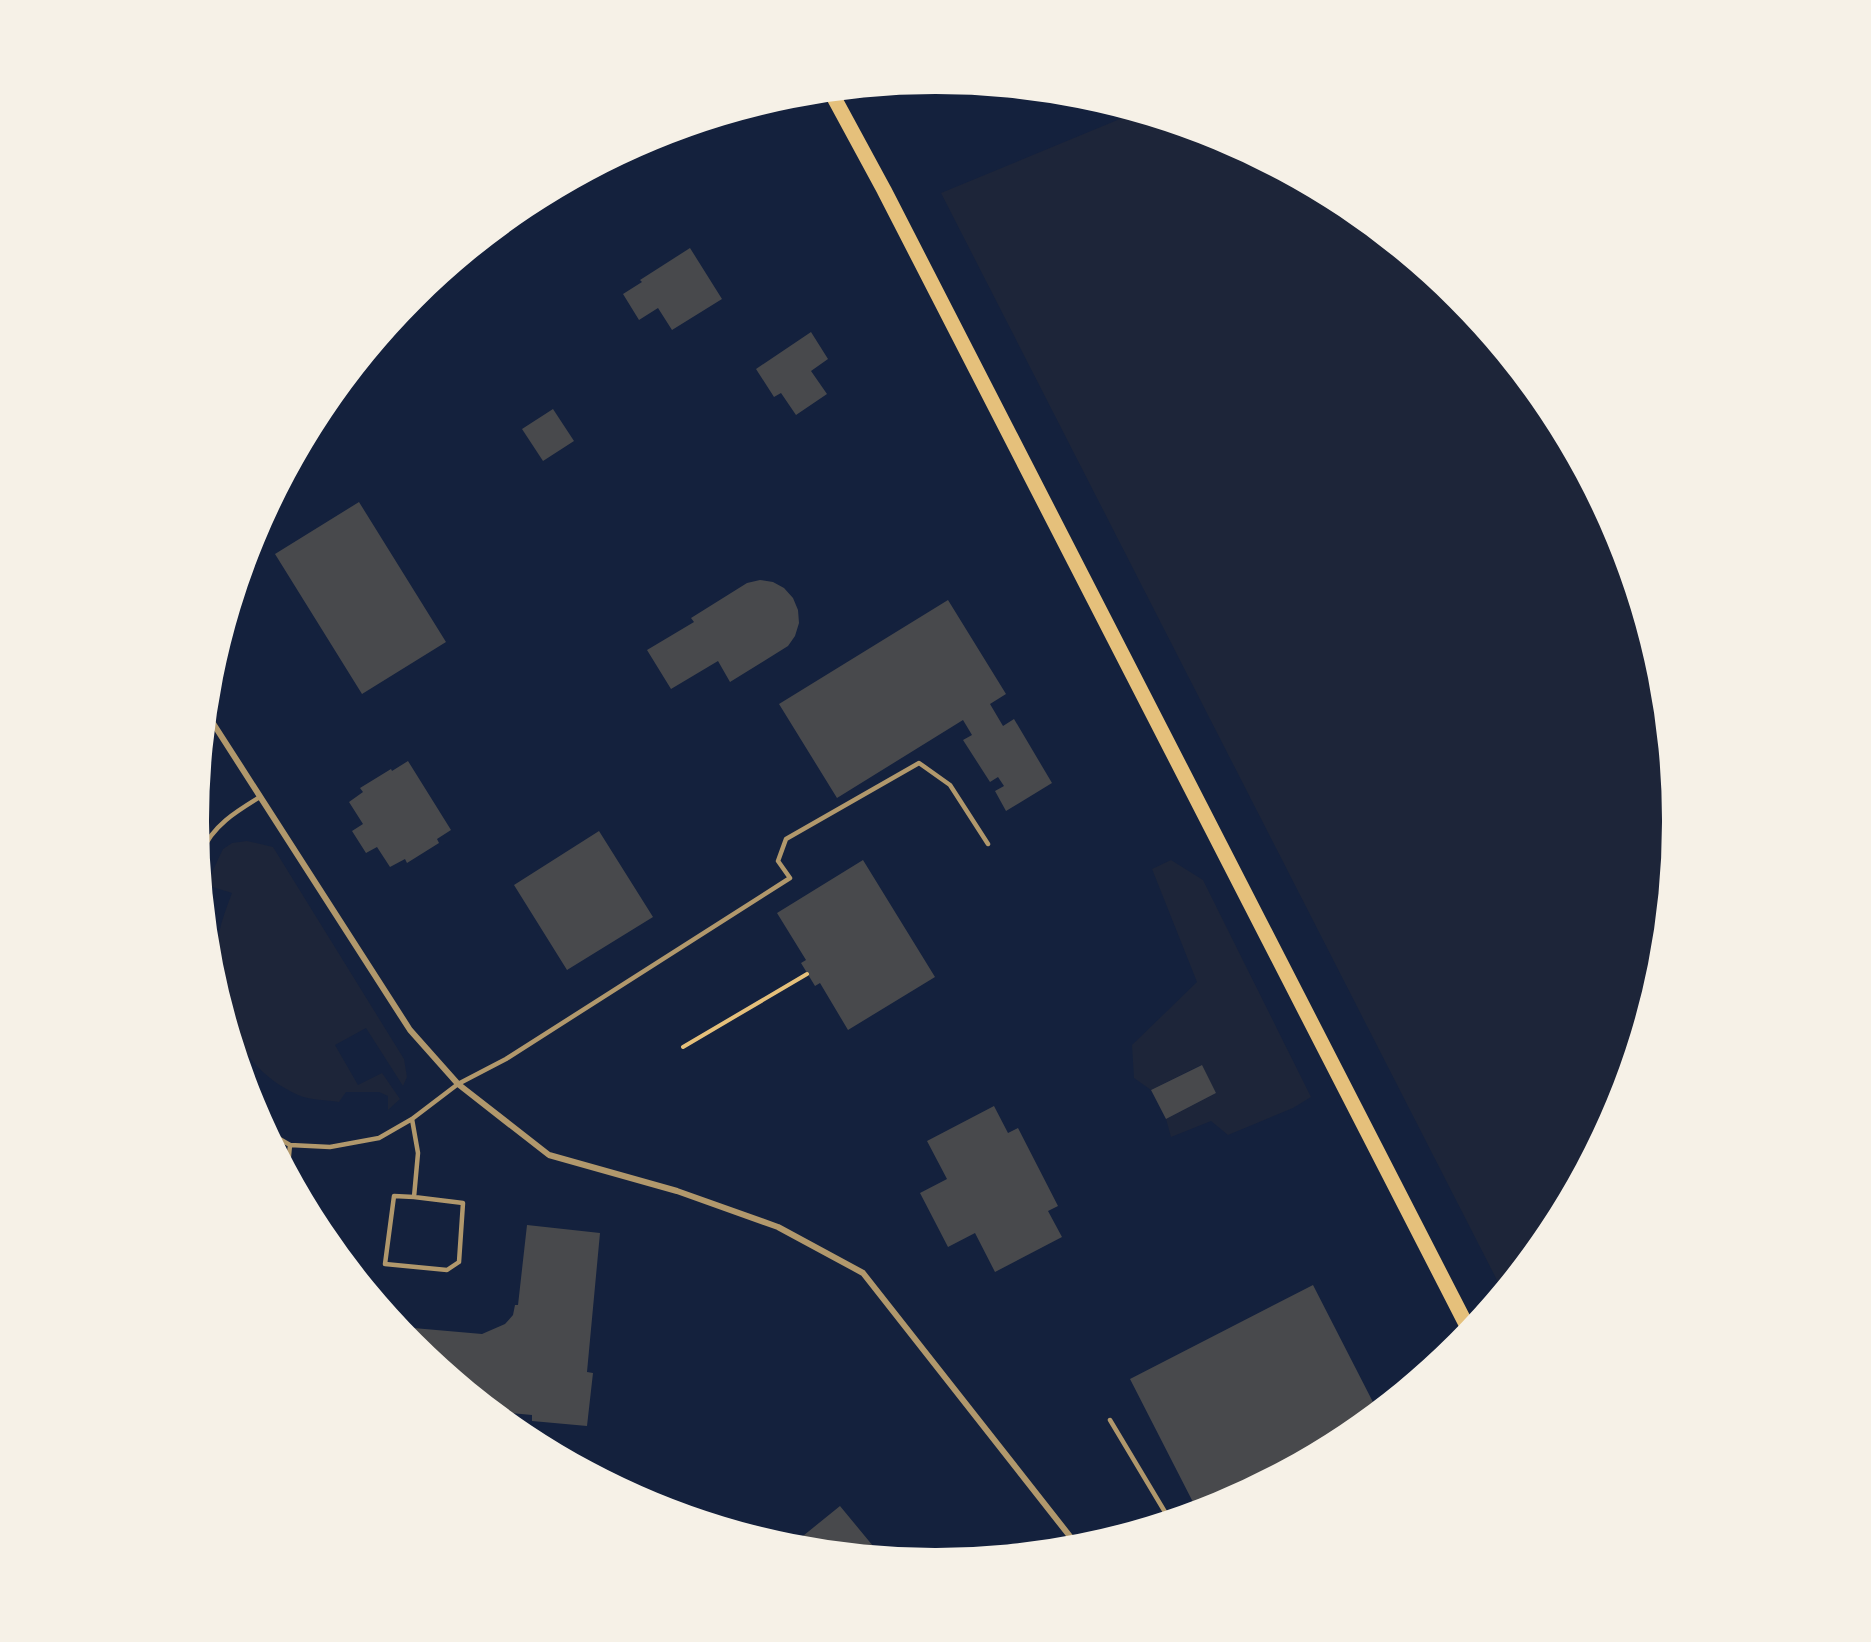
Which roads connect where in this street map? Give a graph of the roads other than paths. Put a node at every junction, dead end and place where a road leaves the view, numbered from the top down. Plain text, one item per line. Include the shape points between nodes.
1 (836, 102) edge
2 (215, 726) edge
3 (260, 797) junction
4 (210, 837) edge
5 (988, 844) dead end
6 (458, 1084) junction
7 (412, 1119) junction
8 (284, 1141) edge
9 (290, 1145) junction
10 (289, 1152) edge
11 (414, 1197) junction
12 (1464, 1319) edge
13 (1110, 1420) dead end
14 (1164, 1511) edge
15 (1069, 1535) edge

1 - 12 main road
2 - 3 street
3 - 4 lane via 232,814
3 - 6 street via 410,1030
5 - 6 lane via 950,785 919,763 786,839 778,861 790,878 506,1059
6 - 7 lane
6 - 15 street via 549,1155 677,1191 778,1227 863,1273
7 - 9 lane via 379,1138 330,1147
7 - 11 lane via 418,1153
8 - 9 lane
9 - 10 lane
11 - 11 lane via 463,1203 459,1262 447,1270 385,1264 394,1196
13 - 14 lane

